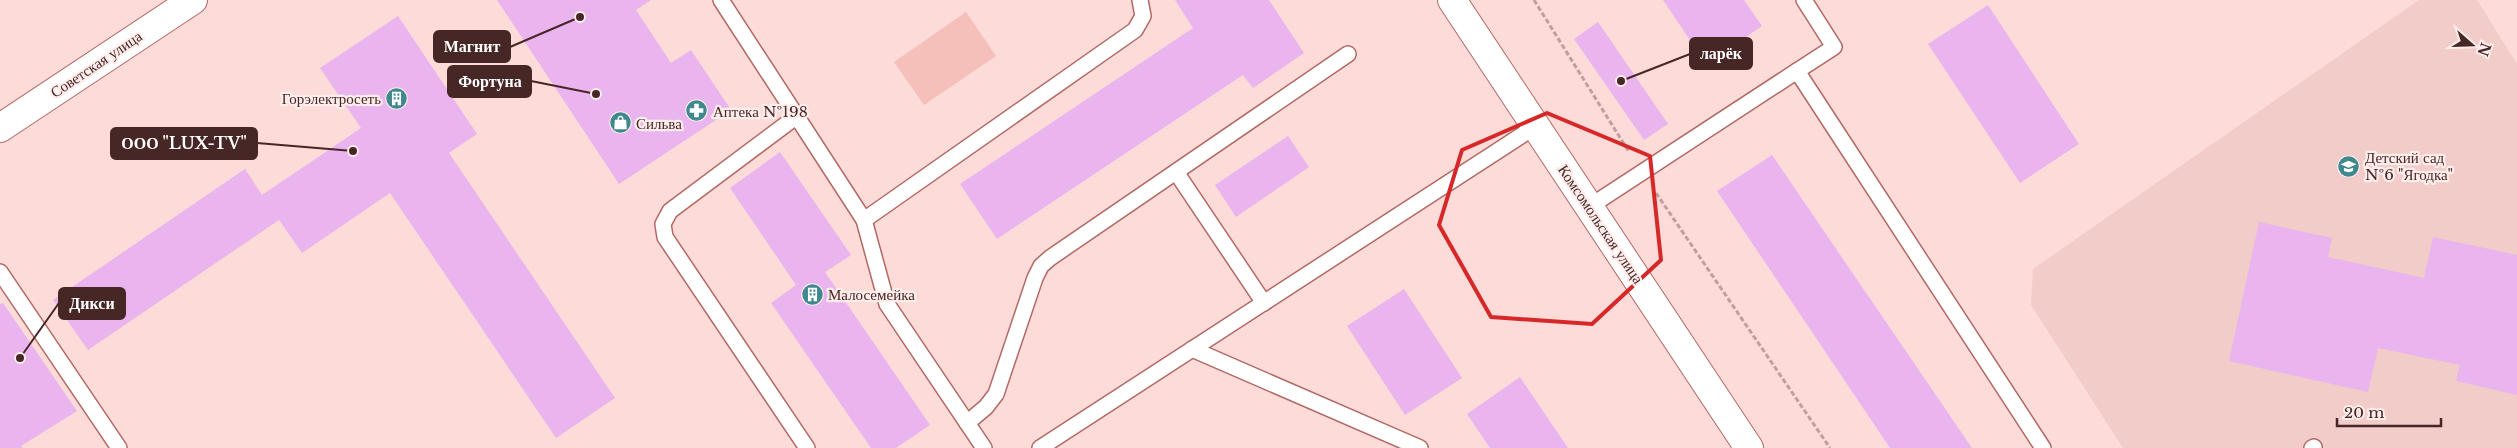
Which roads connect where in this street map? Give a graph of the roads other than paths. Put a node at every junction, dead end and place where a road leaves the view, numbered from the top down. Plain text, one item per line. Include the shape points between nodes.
1 (193, 0) edge
2 (721, 0) edge
3 (1140, 0) edge
4 (1452, 0) edge
5 (1804, 0) edge
6 (1348, 54) dead end
7 (1797, 71) junction
8 (797, 116) junction
9 (1536, 126) junction
10 (0, 128) edge
11 (1176, 172) junction
12 (1589, 207) junction
13 (864, 220) junction
14 (0, 272) edge
15 (1264, 303) junction
16 (1192, 349) junction
17 (967, 423) junction
18 (119, 448) edge
19 (807, 448) edge
20 (984, 448) edge
21 (1040, 448) edge
22 (1420, 448) edge
23 (1750, 448) edge
24 (2043, 448) edge

1 - 10 main road, Советская улица
2 - 8 lane
3 - 13 lane via 1143,16 1135,30
4 - 9 main road, Комсомольская улица
5 - 7 lane via 1834,47
6 - 11 lane
7 - 12 lane
7 - 24 lane
8 - 13 lane
8 - 19 lane via 670,211 663,224 665,238
9 - 12 main road, Комсомольская улица
9 - 15 lane
11 - 15 lane
11 - 17 lane via 1041,266 996,394
12 - 23 main road, Комсомольская улица
13 - 17 lane via 887,304
14 - 18 lane
15 - 16 lane
16 - 21 lane
16 - 22 lane
17 - 20 lane

